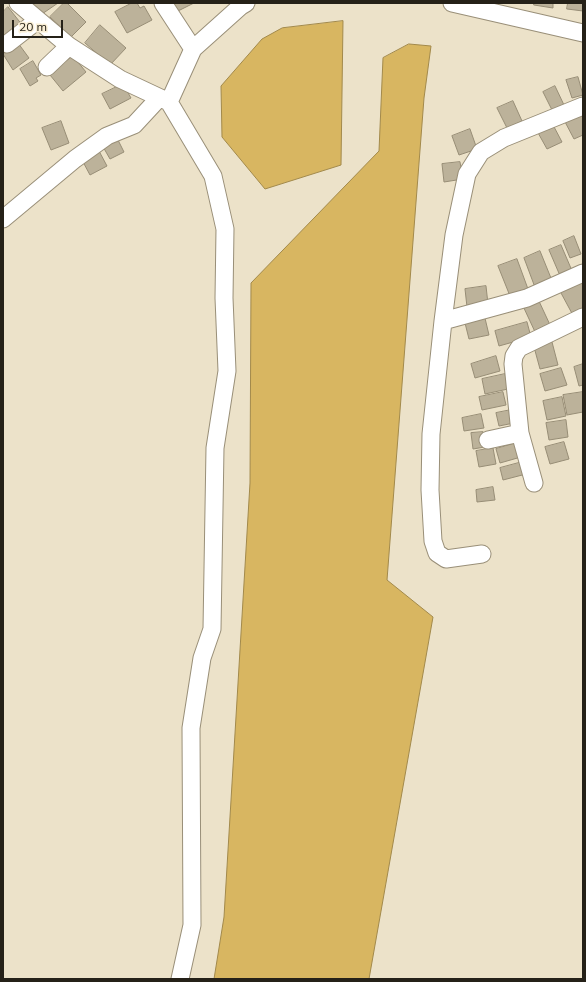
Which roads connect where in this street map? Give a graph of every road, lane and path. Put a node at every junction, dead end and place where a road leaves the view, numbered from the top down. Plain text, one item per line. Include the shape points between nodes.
1 (18, 3) edge
2 (163, 3) edge
3 (246, 3) edge
4 (452, 3) edge
5 (38, 20) junction
6 (583, 33) edge
7 (7, 44) dead end
8 (69, 46) junction
9 (193, 49) junction
10 (47, 67) dead end
11 (164, 100) junction
12 (583, 106) edge
13 (3, 219) edge
14 (583, 273) edge
15 (583, 317) edge
16 (443, 321) junction
17 (520, 433) junction
18 (488, 440) dead end
19 (534, 483) dead end
20 (482, 554) dead end
21 (180, 979) edge

1 - 5 street
2 - 9 street
3 - 9 street
4 - 6 street
5 - 7 street
5 - 8 street
8 - 10 street
8 - 11 street via 120,79
9 - 11 street
11 - 13 street via 134,125 107,136 75,159
11 - 21 street via 213,176 225,229 227,371 215,448 212,630 202,658 191,728 192,925
12 - 16 street via 504,138 481,152 465,182 454,234
14 - 16 street via 527,298
15 - 17 street via 518,348 513,364
16 - 20 street via 431,434 430,490 433,541 437,553 446,559
17 - 18 street
17 - 19 street

